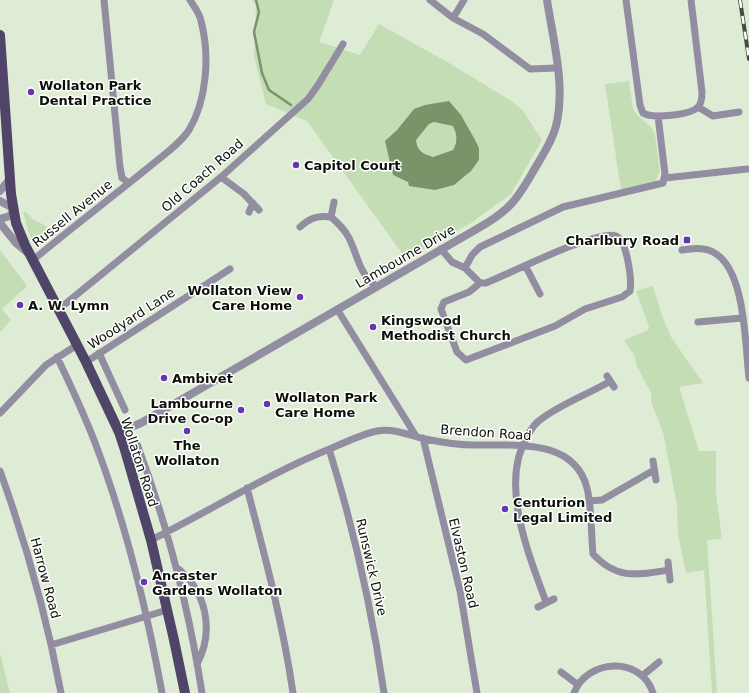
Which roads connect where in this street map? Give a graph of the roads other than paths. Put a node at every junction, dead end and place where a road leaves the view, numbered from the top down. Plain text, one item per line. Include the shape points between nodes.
1 (104, 0) edge
2 (190, 0) edge
3 (430, 0) edge
4 (464, 0) edge
5 (547, 0) edge
6 (626, 0) edge
7 (691, 0) edge
8 (453, 18) junction
9 (0, 35) edge
10 (343, 44) dead end
11 (557, 68) junction
12 (698, 107) junction
13 (738, 112) dead end
14 (658, 116) junction
15 (747, 169) dead end
16 (221, 177) junction
17 (665, 178) junction
18 (10, 179) junction
19 (129, 183) junction
20 (0, 191) edge
21 (0, 201) edge
22 (334, 202) dead end
23 (253, 203) junction
24 (13, 210) junction
25 (259, 210) dead end
26 (249, 212) dead end
27 (331, 217) junction
28 (0, 219) edge
29 (0, 223) edge
30 (300, 227) dead end
31 (441, 249) junction
32 (682, 250) dead end
33 (31, 257) junction
34 (526, 266) junction
35 (465, 268) junction
36 (230, 269) dead end
37 (480, 283) junction
38 (376, 286) junction
39 (540, 294) dead end
40 (59, 309) junction
41 (337, 309) junction
42 (742, 318) junction
43 (698, 322) dead end
44 (77, 345) junction
45 (99, 353) junction
46 (57, 357) junction
47 (86, 362) junction
48 (749, 378) edge
49 (610, 382) dead end
50 (125, 410) dead end
51 (0, 413) edge
52 (119, 432) junction
53 (420, 437) junction
54 (137, 444) dead end
55 (522, 446) junction
56 (329, 449) junction
57 (653, 461) dead end
58 (654, 470) junction
59 (0, 471) edge
60 (656, 480) dead end
61 (247, 488) junction
62 (589, 501) junction
63 (166, 533) junction
64 (151, 540) junction
65 (668, 562) dead end
66 (175, 567) junction
67 (669, 570) junction
68 (670, 580) dead end
69 (554, 599) dead end
70 (546, 602) junction
71 (538, 607) dead end
72 (167, 610) junction
73 (145, 618) junction
74 (51, 644) junction
75 (659, 662) dead end
76 (197, 664) junction
77 (561, 672) dead end
78 (642, 676) junction
79 (577, 684) junction
80 (61, 693) edge
81 (162, 693) edge
82 (185, 693) edge
83 (202, 693) edge
84 (293, 693) edge
85 (384, 693) edge
86 (477, 693) edge
87 (574, 693) edge
88 (653, 693) edge

1 - 19 street, Russell Avenue via 120,167 122,178
2 - 19 street via 201,20 205,52 204,88 197,114 188,131 177,143
3 - 8 street
4 - 8 street
5 - 11 street, Lambourne Drive
6 - 14 street via 641,109 647,115
7 - 12 street via 702,92
8 - 11 street via 483,34 530,70
9 - 18 main road, Wollaton Road
10 - 16 street, Old Coach Road via 308,99
11 - 31 street, Lambourne Drive via 560,91 555,127 549,144 518,197 509,208 494,219
12 - 13 street via 713,116
12 - 14 street via 691,112
14 - 17 street
15 - 17 street
16 - 23 street
16 - 40 street, Old Coach Road
17 - 35 street via 553,211 480,247
18 - 20 street
18 - 24 main road, Wollaton Road
19 - 33 street, Russell Avenue
21 - 24 street
22 - 27 street
23 - 25 street
23 - 26 street
24 - 28 street via 10,216
24 - 33 main road, Wollaton Road via 20,234
27 - 30 street via 316,217 307,220
27 - 38 street via 349,238 356,261 364,275
29 - 33 street, Wollaton Road
31 - 35 street via 452,262
31 - 38 street, Lambourne Drive
32 - 42 street via 692,248 712,251 724,260 732,273
33 - 40 main road, Wollaton Road
34 - 37 street via 486,283
34 - 37 street via 584,242 616,236 624,247 630,291 622,297 585,309 555,326 466,360 457,352 440,309 444,302 469,292
34 - 39 street
35 - 37 street
36 - 45 street, Woodyard Lane
38 - 41 street, Lambourne Drive
40 - 44 main road, Wollaton Road
41 - 52 street, Lambourne Drive via 141,423
41 - 53 street, Elvaston Road
42 - 43 street
42 - 48 street
44 - 46 street
44 - 47 main road, Wollaton Road
45 - 47 street, Woodyard Lane
45 - 50 street, Wollaton Road
46 - 51 street via 46,365
46 - 73 street via 94,440 107,478
47 - 52 main road, Wollaton Road
49 - 55 street via 539,420
52 - 64 main road, Wollaton Road
53 - 55 street, Brendon Road via 455,444
53 - 56 street, Brendon Road via 402,432 377,431
53 - 86 street, Elvaston Road via 460,591
54 - 63 street, Wollaton Road
55 - 62 street, Brendon Road via 556,451 569,459 580,471 587,487
55 - 70 street via 516,470 524,540
56 - 61 street, Brendon Road
56 - 85 street, Runswick Drive via 374,625
57 - 58 street
58 - 60 street
58 - 62 street via 602,500
59 - 74 street, Harrow Road via 17,519
61 - 63 street, Brendon Road
61 - 84 street via 269,572
62 - 67 street, Brendon Road via 593,554 597,559 608,568 626,575
63 - 64 street, Brendon Road
63 - 66 street, Wollaton Road
64 - 72 main road, Wollaton Road
65 - 67 street
66 - 76 street, Wollaton Road
66 - 76 street via 196,589 205,613 205,639
67 - 68 street
69 - 70 street
70 - 71 street
72 - 73 street
72 - 82 main road, Wollaton Road
73 - 74 street
73 - 81 street
74 - 80 street, Harrow Road
75 - 78 street
76 - 83 street, Wollaton Road
77 - 79 street
78 - 79 street via 631,669 608,665 590,672
78 - 88 street via 649,683
79 - 87 street

